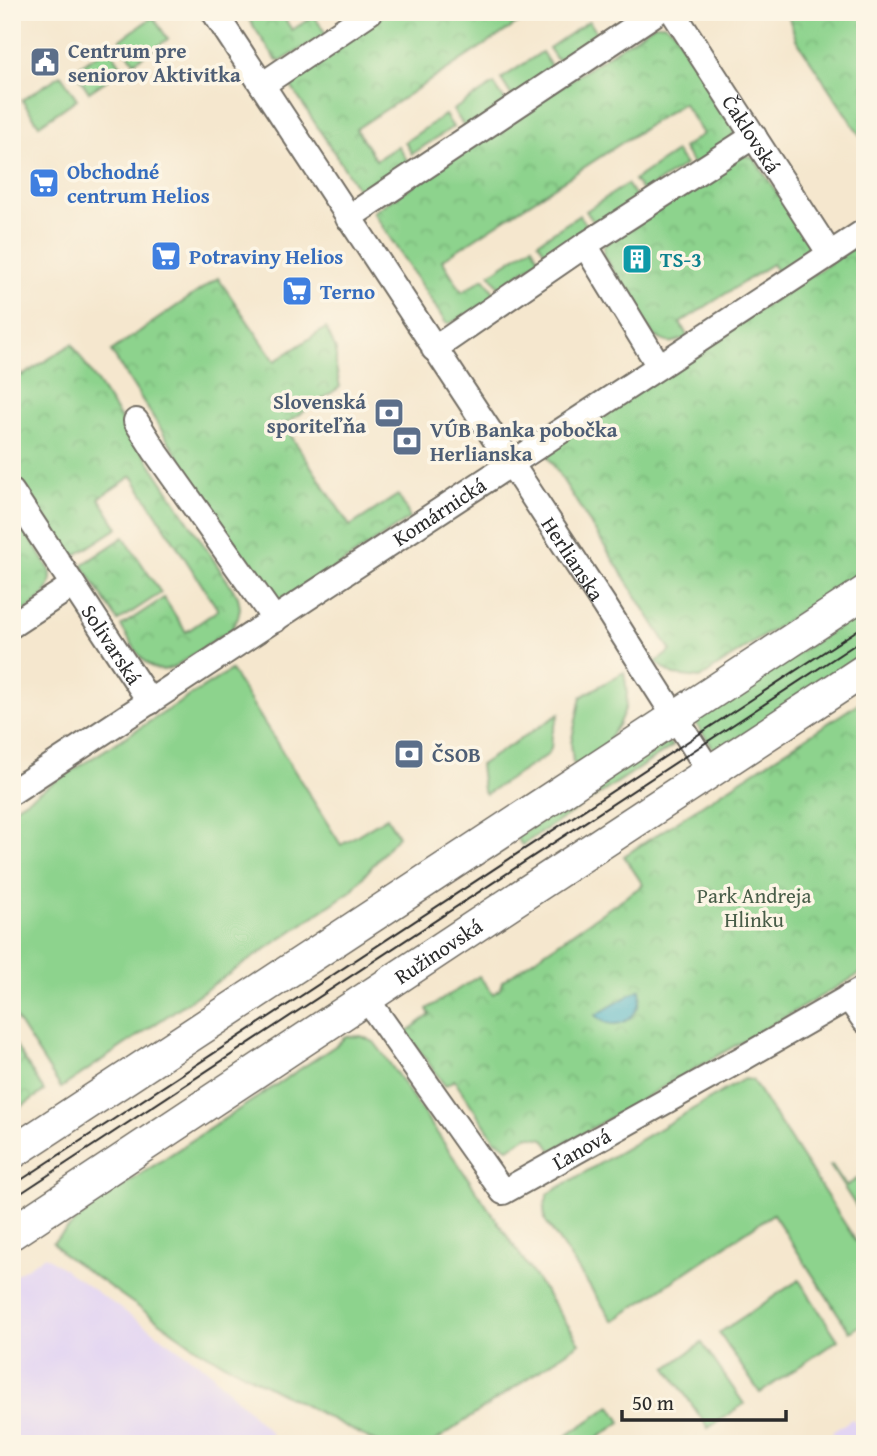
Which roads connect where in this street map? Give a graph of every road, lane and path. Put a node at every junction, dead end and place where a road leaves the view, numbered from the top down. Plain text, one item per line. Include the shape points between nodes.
1 (214, 12) edge
2 (370, 12) edge
3 (657, 12) edge
4 (673, 12) edge
5 (262, 85) junction
6 (754, 136) junction
7 (348, 218) junction
8 (865, 231) edge
9 (585, 245) junction
10 (830, 254) junction
11 (434, 349) junction
12 (659, 366) junction
13 (136, 421) dead end
14 (511, 464) junction
15 (12, 492) edge
16 (73, 585) junction
17 (865, 592) edge
18 (275, 620) junction
19 (12, 625) edge
20 (865, 670) edge
21 (150, 702) junction
22 (676, 717) junction
23 (710, 772) junction
24 (12, 792) edge
25 (857, 992) edge
26 (366, 998) junction
27 (865, 1021) edge
28 (12, 1153) edge
29 (12, 1233) edge

1 - 5 street, Herlianska
2 - 5 street
3 - 7 street
4 - 6 street, Čaklovská
5 - 7 street, Herlianska
6 - 9 street
6 - 10 street, Čaklovská
7 - 11 street, Herlianska
8 - 10 street, Komárnická
9 - 11 street
9 - 12 street
10 - 12 street, Komárnická
11 - 14 street, Herlianska
12 - 14 street, Komárnická
13 - 18 street
14 - 18 street, Komárnická
14 - 22 street, Herlianska
15 - 16 street, Solivarská
16 - 19 street, Solivarská
16 - 21 street, Solivarská
17 - 22 street
18 - 21 street, Komárnická
20 - 23 street, Ružinovská
21 - 24 street, Komárnická
22 - 23 street, Herlianska
22 - 28 street
23 - 26 street, Ružinovská
25 - 26 street, Ľanová via 503,1192
25 - 27 street
26 - 29 street, Ružinovská

